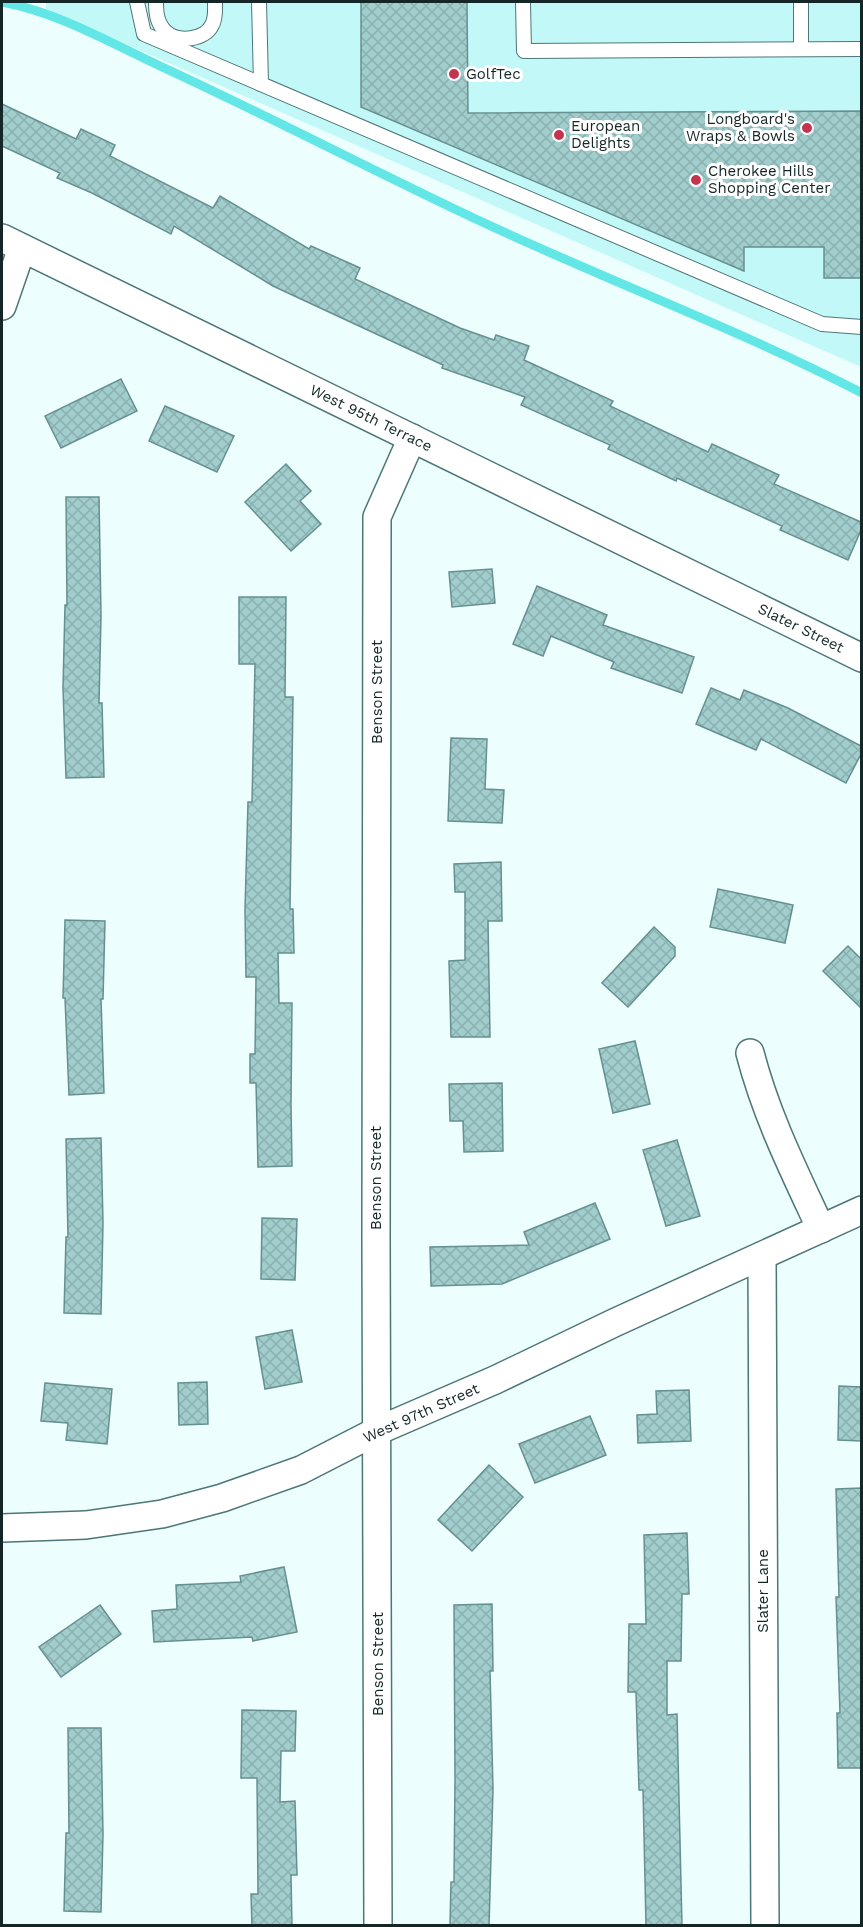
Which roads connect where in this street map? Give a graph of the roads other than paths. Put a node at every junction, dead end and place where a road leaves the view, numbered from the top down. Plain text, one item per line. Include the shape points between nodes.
1 (137, 2) edge
2 (156, 2) edge
3 (215, 2) edge
4 (259, 2) edge
5 (524, 2) edge
6 (801, 2) edge
7 (801, 49) junction
8 (861, 49) edge
9 (261, 84) junction
10 (12, 243) edge
11 (2, 306) edge
12 (861, 327) edge
13 (412, 438) junction
14 (741, 599) joint
15 (861, 658) edge
16 (750, 1053) dead end
17 (861, 1210) edge
18 (821, 1229) junction
19 (762, 1256) junction
20 (377, 1431) junction
21 (2, 1528) edge
22 (378, 1926) edge
23 (765, 1926) edge

1 - 9 lane via 144,34
2 - 3 lane via 157,16 165,31 189,38 206,33 212,25
4 - 9 lane
5 - 7 lane via 524,51
6 - 7 lane
7 - 8 lane
9 - 12 lane via 822,324
10 - 11 street
10 - 13 street, West 95th Terrace
13 - 14 street, West 95th Terrace
13 - 20 street, Benson Street via 377,517
14 - 15 street, Slater Street
16 - 18 street via 778,1137
17 - 18 street, West 97th Street
18 - 19 street, West 97th Street
19 - 20 street, West 97th Street
19 - 23 street, Slater Lane
20 - 21 street, West 97th Street via 301,1470 162,1514 86,1525
20 - 22 street, Benson Street

